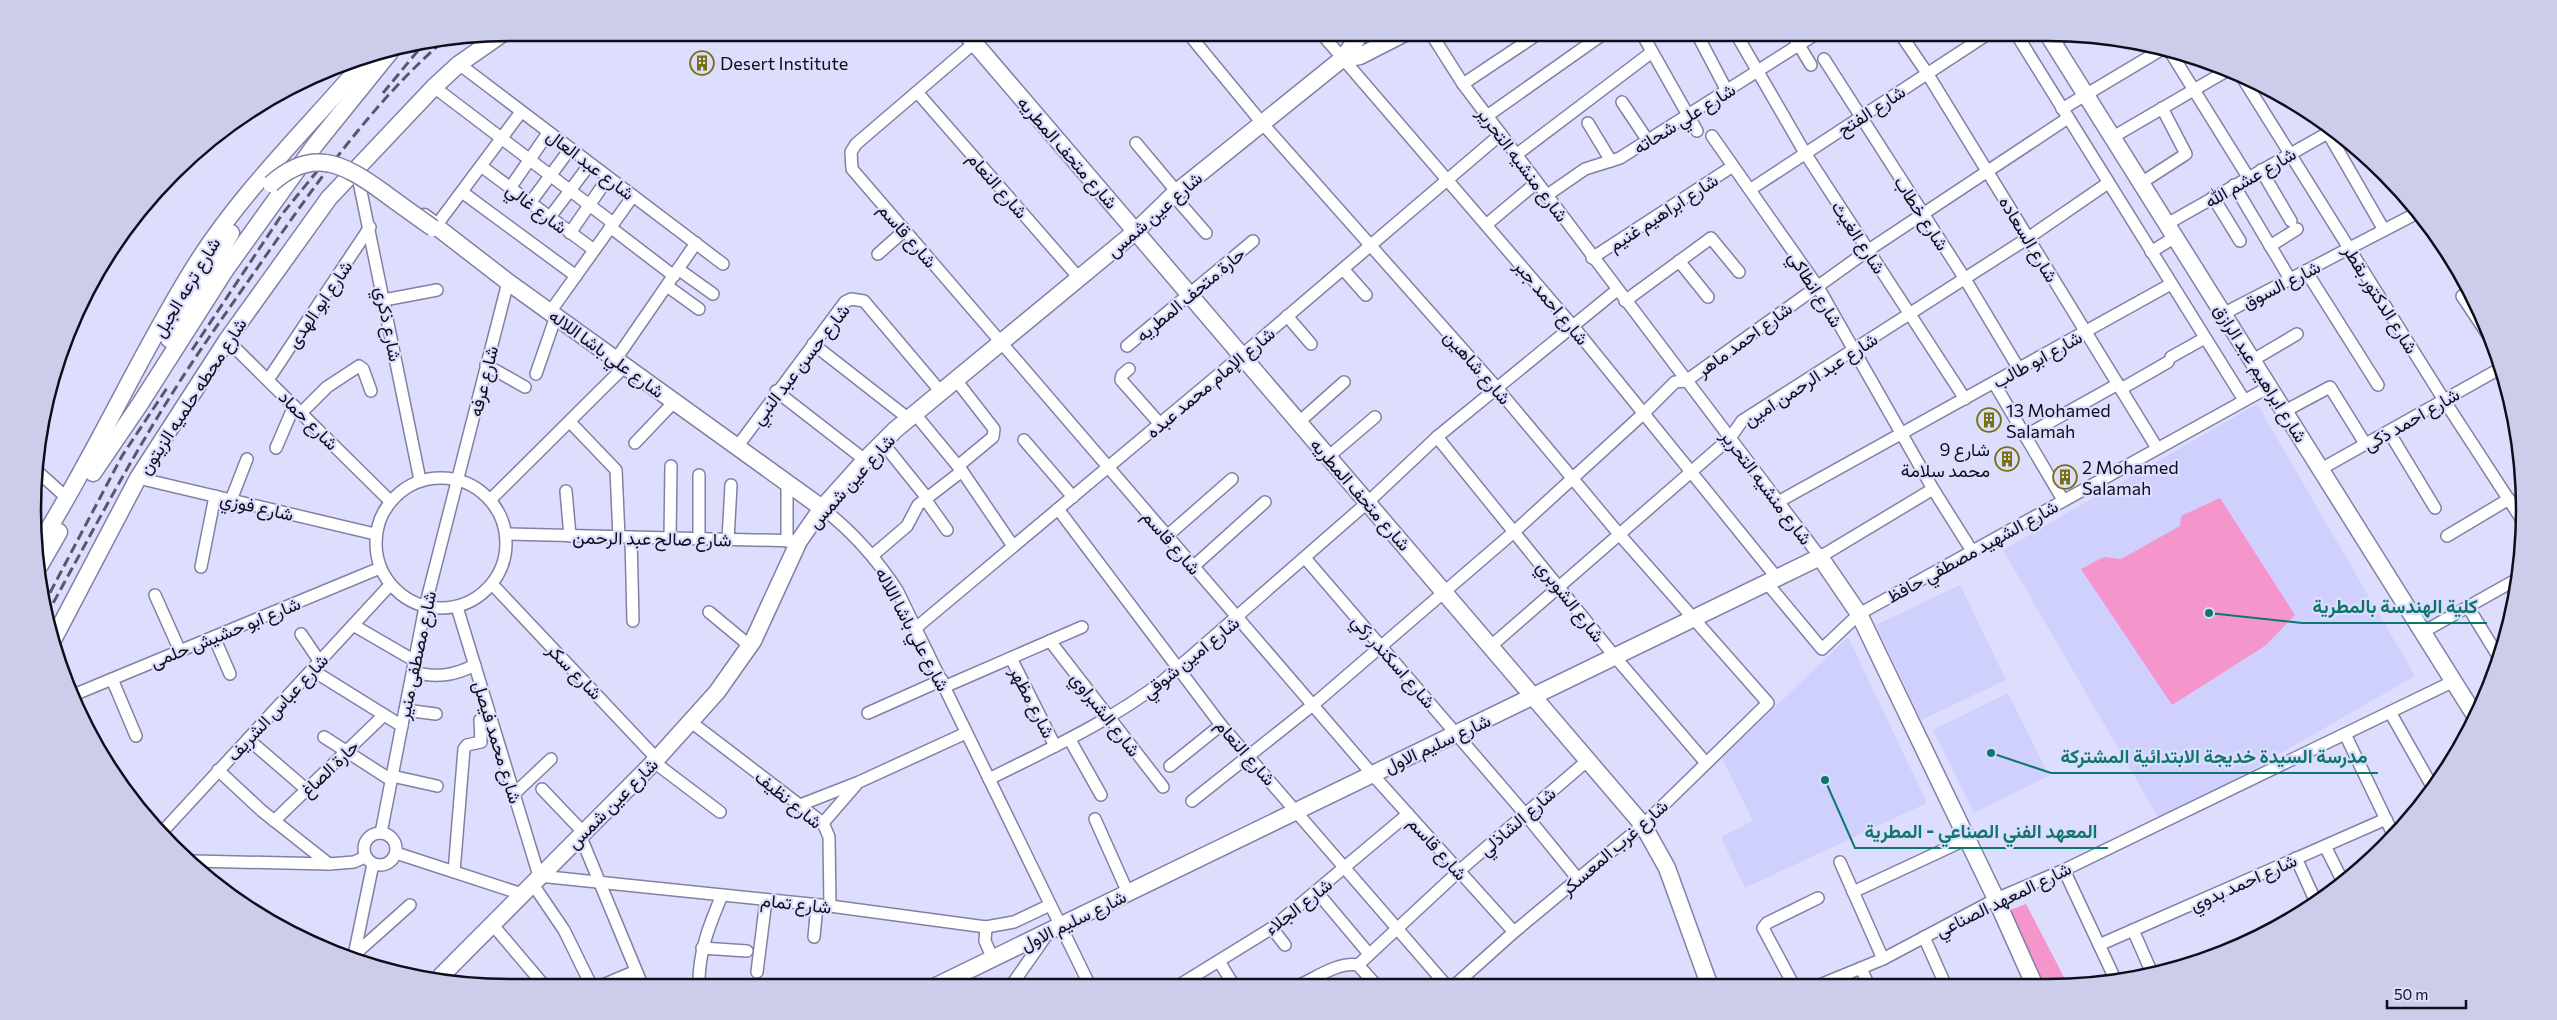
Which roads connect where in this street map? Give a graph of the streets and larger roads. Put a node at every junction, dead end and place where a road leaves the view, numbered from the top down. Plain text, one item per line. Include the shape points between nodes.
1 (972, 41) edge
2 (981, 41) edge
3 (1194, 41) edge
4 (1328, 41) edge
5 (1355, 41) edge
6 (1389, 41) edge
7 (1436, 41) edge
8 (1528, 41) edge
9 (1593, 41) edge
10 (1646, 41) edge
11 (1701, 41) edge
12 (1739, 41) edge
13 (1797, 41) edge
14 (1805, 41) edge
15 (1904, 41) edge
16 (1977, 41) edge
17 (2020, 41) edge
18 (2057, 41) edge
19 (491, 42) edge
20 (1799, 45) junction
21 (1652, 52) junction
22 (2154, 54) edge
23 (385, 58) edge
24 (1342, 58) junction
25 (1824, 59) dead end
26 (2175, 59) edge
27 (459, 64) junction
28 (1811, 65) dead end
29 (361, 66) edge
30 (1756, 72) junction
31 (1927, 73) junction
32 (2220, 75) edge
33 (1463, 84) junction
34 (434, 87) junction
35 (2249, 88) edge
36 (2194, 90) junction
37 (1727, 91) junction
38 (916, 92) junction
39 (2086, 94) junction
40 (1622, 102) dead end
41 (2162, 108) junction
42 (521, 112) junction
43 (2065, 114) junction
44 (1688, 115) junction
45 (1487, 116) junction
46 (1861, 116) junction
47 (1262, 123) junction
48 (1588, 123) dead end
49 (1697, 131) dead end
50 (548, 133) junction
51 (1500, 134) junction
52 (2326, 134) edge
53 (1712, 136) dead end
54 (2113, 137) junction
55 (502, 138) junction
56 (1648, 141) junction
57 (2337, 142) edge
58 (1136, 143) dead end
59 (570, 149) junction
60 (1805, 153) junction
61 (2291, 153) junction
62 (1516, 155) junction
63 (530, 159) junction
64 (1611, 161) junction
65 (590, 164) junction
66 (481, 166) junction
67 (1734, 166) junction
68 (356, 168) junction
69 (2261, 170) junction
70 (1989, 173) junction
71 (550, 175) junction
72 (2248, 177) junction
73 (608, 178) junction
74 (1447, 179) junction
75 (1536, 183) junction
76 (2108, 183) junction
77 (2141, 183) junction
78 (2234, 185) junction
79 (510, 188) junction
80 (1751, 189) junction
81 (570, 190) junction
82 (462, 192) junction
83 (1175, 194) junction
84 (633, 196) junction
85 (1546, 196) junction
86 (2213, 197) junction
87 (530, 203) junction
88 (589, 205) junction
89 (1922, 214) junction
90 (2411, 216) edge
91 (550, 218) junction
92 (612, 225) junction
93 (1486, 225) junction
94 (370, 227) junction
95 (434, 227) junction
96 (904, 230) junction
97 (2171, 230) junction
98 (2384, 230) junction
99 (1136, 231) junction
100 (570, 233) junction
101 (1206, 233) dead end
102 (2028, 238) junction
103 (1253, 241) dead end
104 (2240, 241) dead end
105 (696, 243) junction
106 (1370, 246) junction
107 (2270, 246) junction
108 (2350, 248) junction
109 (594, 250) junction
110 (1867, 251) junction
111 (2152, 252) junction
112 (878, 254) dead end
113 (1592, 258) junction
114 (1679, 261) junction
115 (723, 264) dead end
116 (1343, 269) junction
117 (2306, 271) junction
118 (1739, 272) dead end
119 (676, 273) junction
120 (576, 276) junction
121 (1079, 278) junction
122 (1965, 279) junction
123 (2290, 279) junction
124 (508, 282) junction
125 (2171, 284) junction
126 (667, 286) junction
127 (1818, 287) junction
128 (437, 290) dead end
129 (1617, 290) junction
130 (713, 294) dead end
131 (1189, 294) junction
132 (1366, 295) dead end
133 (2462, 296) dead end
134 (1708, 297) dead end
135 (384, 300) junction
136 (1625, 301) junction
137 (2468, 305) edge
138 (699, 309) dead end
139 (553, 314) junction
140 (1910, 314) junction
141 (2223, 314) junction
142 (1287, 316) junction
143 (1572, 325) junction
144 (2086, 332) junction
145 (2297, 334) dead end
146 (2205, 338) junction
147 (227, 340) junction
148 (813, 344) junction
149 (1000, 344) junction
150 (1311, 344) dead end
151 (1127, 346) dead end
152 (1854, 351) junction
153 (1242, 355) junction
154 (2252, 360) junction
155 (621, 363) junction
156 (486, 365) junction
157 (1129, 369) dead end
158 (2019, 369) junction
159 (2495, 372) edge
160 (536, 374) dead end
161 (268, 380) junction
162 (956, 380) junction
163 (1686, 381) junction
164 (1344, 382) dead end
165 (1994, 383) junction
166 (2378, 384) dead end
167 (2119, 386) junction
168 (525, 387) dead end
169 (1496, 387) junction
170 (2269, 387) junction
171 (371, 391) dead end
172 (776, 391) junction
173 (941, 392) junction
174 (1965, 399) junction
175 (2244, 400) junction
176 (2444, 400) junction
177 (674, 402) junction
178 (298, 409) junction
179 (2285, 411) junction
180 (1644, 413) junction
181 (912, 417) junction
182 (1375, 417) dead end
183 (570, 422) junction
184 (1299, 422) junction
185 (1160, 424) junction
186 (2389, 432) junction
187 (1902, 434) junction
188 (2025, 436) junction
189 (1438, 437) junction
190 (1730, 438) junction
191 (1024, 440) dead end
192 (882, 442) junction
193 (635, 443) dead end
194 (2366, 445) junction
195 (736, 447) junction
196 (276, 448) dead end
197 (2157, 448) junction
198 (1328, 457) junction
199 (248, 459) dead end
200 (865, 460) junction
201 (672, 466) dead end
202 (1107, 468) junction
203 (960, 469) junction
204 (2321, 469) junction
205 (93, 473) junction
206 (1690, 473) junction
207 (699, 475) dead end
208 (42, 476) edge
209 (138, 478) junction
210 (1574, 478) junction
211 (457, 479) junction
212 (1232, 479) dead end
213 (420, 480) junction
214 (787, 484) junction
215 (730, 485) dead end
216 (1933, 489) junction
217 (566, 491) dead end
218 (215, 496) junction
219 (1073, 497) junction
220 (67, 498) junction
221 (926, 498) junction
222 (2509, 499) junction
223 (231, 500) junction
224 (490, 500) junction
225 (2063, 500) junction
226 (390, 501) junction
227 (1265, 502) dead end
228 (1368, 502) junction
229 (1778, 502) junction
230 (822, 508) junction
231 (2435, 508) dead end
232 (1058, 509) junction
233 (2516, 510) edge
234 (947, 530) dead end
235 (1515, 531) junction
236 (375, 534) junction
237 (506, 534) junction
238 (1619, 534) junction
239 (570, 536) junction
240 (1167, 536) junction
241 (2447, 536) dead end
242 (619, 537) junction
243 (631, 537) junction
244 (670, 538) junction
245 (699, 539) junction
246 (728, 540) junction
247 (42, 541) edge
248 (793, 541) junction
249 (1013, 546) junction
250 (1972, 551) junction
251 (873, 555) junction
252 (1820, 556) junction
253 (44, 558) edge
254 (1305, 558) junction
255 (1194, 566) junction
256 (201, 567) dead end
257 (380, 568) junction
258 (1772, 580) junction
259 (2510, 583) edge
260 (492, 584) junction
261 (390, 585) junction
262 (1560, 586) junction
263 (1444, 590) junction
264 (155, 595) dead end
265 (425, 607) junction
266 (457, 607) junction
267 (2468, 607) junction
268 (709, 612) dead end
269 (1859, 614) junction
270 (1238, 617) junction
271 (1694, 619) junction
272 (633, 622) dead end
273 (353, 625) junction
274 (1082, 626) dead end
275 (917, 627) junction
276 (57, 632) edge
277 (2423, 632) junction
278 (301, 634) dead end
279 (214, 637) junction
280 (1050, 641) junction
281 (1380, 644) junction
282 (750, 646) junction
283 (1491, 646) junction
284 (2495, 649) edge
285 (180, 651) junction
286 (1011, 658) junction
287 (1616, 658) junction
288 (475, 665) junction
289 (316, 666) junction
290 (414, 667) junction
291 (1177, 669) junction
292 (230, 674) dead end
293 (112, 679) junction
294 (2454, 681) junction
295 (943, 684) junction
296 (79, 693) edge
297 (1534, 697) junction
298 (1768, 703) joint
299 (1314, 704) junction
300 (2471, 709) edge
301 (405, 710) junction
302 (2390, 712) junction
303 (868, 713) dead end
304 (436, 714) dead end
305 (384, 715) junction
306 (490, 716) junction
307 (1110, 718) junction
308 (690, 722) junction
309 (1221, 725) junction
310 (402, 726) junction
311 (966, 733) junction
312 (1456, 734) junction
313 (2345, 734) junction
314 (136, 736) dead end
315 (324, 737) dead end
316 (248, 738) junction
317 (1070, 740) junction
318 (1055, 746) junction
319 (347, 751) junction
320 (1249, 757) junction
321 (551, 759) dead end
322 (656, 760) junction
323 (1588, 760) junction
324 (1706, 763) junction
325 (1170, 766) dead end
326 (218, 770) junction
327 (1372, 774) junction
328 (392, 778) junction
329 (989, 779) junction
330 (2429, 781) edge
331 (859, 782) junction
332 (437, 786) dead end
333 (1163, 787) dead end
334 (542, 789) dead end
335 (306, 790) junction
336 (514, 794) junction
337 (1101, 795) dead end
338 (1192, 801) dead end
339 (800, 805) junction
340 (1296, 810) junction
341 (720, 812) dead end
342 (1408, 814) junction
343 (1525, 814) junction
344 (1095, 819) dead end
345 (2386, 819) junction
346 (274, 821) junction
347 (823, 824) junction
348 (1644, 825) junction
349 (166, 828) edge
350 (2390, 828) edge
351 (381, 833) junction
352 (581, 834) junction
353 (1967, 839) junction
354 (2325, 846) junction
355 (396, 853) junction
356 (2296, 858) junction
357 (200, 861) edge
358 (369, 861) junction
359 (1840, 862) dead end
360 (329, 864) junction
361 (1346, 868) junction
362 (2064, 870) junction
363 (1459, 871) junction
364 (454, 872) junction
365 (2340, 876) edge
366 (1578, 879) junction
367 (600, 883) junction
368 (531, 885) junction
369 (1316, 892) junction
370 (1854, 892) junction
371 (1128, 893) junction
372 (722, 895) junction
373 (2313, 896) edge
374 (1818, 898) dead end
375 (1996, 899) junction
376 (766, 900) junction
377 (410, 905) dead end
378 (816, 905) junction
379 (1050, 905) junction
380 (830, 906) junction
381 (492, 924) junction
382 (986, 927) junction
383 (1272, 928) junction
384 (1397, 928) junction
385 (1054, 930) junction
386 (2133, 930) junction
387 (1514, 932) junction
388 (814, 936) dead end
389 (1924, 937) junction
390 (1286, 944) dead end
391 (2100, 945) junction
392 (702, 948) junction
393 (747, 951) dead end
394 (355, 952) edge
395 (358, 954) edge
396 (1369, 954) junction
397 (993, 959) junction
398 (1883, 959) junction
399 (1219, 961) junction
400 (1358, 964) junction
401 (1861, 968) junction
402 (2149, 968) edge
403 (636, 971) junction
404 (757, 972) dead end
405 (443, 974) edge
406 (2113, 974) edge
407 (539, 979) edge
408 (588, 979) edge
409 (617, 979) edge
410 (640, 979) edge
411 (699, 979) edge
412 (951, 979) edge
413 (1016, 979) edge
414 (1086, 979) edge
415 (1189, 979) edge
416 (1230, 979) edge
417 (1314, 979) edge
418 (1371, 979) edge
419 (1441, 979) edge
420 (1462, 979) edge
421 (1707, 979) edge
422 (1790, 979) edge
423 (1834, 979) edge
424 (1866, 979) edge
425 (1943, 979) edge
426 (2032, 979) edge

1 - 38 street
2 - 99 street, شارع متحف المطريه
3 - 47 street, شارع شاهين
4 - 24 street, شارع احمد جبر
5 - 24 street, شارع عين شمس
6 - 24 street, شارع عين شمس via 1360,56
7 - 33 street, شارع منشيه التحرير
8 - 33 street
9 - 45 street
10 - 21 street
11 - 37 street
12 - 30 street, شارع الغيث
13 - 20 street
14 - 20 street, شارع علي شحاته
15 - 31 street, شارع السعاده
16 - 31 street, شارع الفتح
17 - 43 street, شارع ابراهيم عبد الرازق
18 - 39 street, شارع ابراهيم عبد الرازق
19 - 27 street, شارع محطه حلميه الزيتون
20 - 28 street
20 - 30 street, شارع علي شحاته
21 - 44 street
21 - 62 street
22 - 39 street, شارع احمد ماهر
23 - 205 street, شارع ترعه الجبل via 314,145 231,261
24 - 47 street, شارع عين شمس
24 - 74 street, شارع احمد جبر
25 - 46 street, شارع خطاب
26 - 36 street
27 - 34 street, شارع محطه حلميه الزيتون
27 - 42 street, شارع عبد العال
29 - 220 street, شارع ترعه الجبل via 229,217 194,269
30 - 37 street, شارع علي شحاته
30 - 60 street, شارع الغيث
31 - 46 street, شارع الفتح
31 - 70 street, شارع السعاده
32 - 36 street
33 - 45 street, شارع منشيه التحرير
34 - 55 street
34 - 68 street, شارع محطه حلميه الزيتون
35 - 61 street, شارع الدكتور بقطر
36 - 41 street
36 - 72 street
37 - 44 street, شارع علي شحاته
38 - 96 street, شارع قاسم via 856,144 850,161 852,169
38 - 121 street, شارع النعام
39 - 43 street, شارع احمد ماهر
39 - 54 street, شارع ابراهيم عبد الرازق
40 - 56 street
41 - 54 street
41 - 77 street via 2186,154
42 - 50 street, شارع عبد العال
42 - 55 street
43 - 70 street, شارع احمد ماهر
43 - 76 street, شارع ابراهيم عبد الرازق
44 - 49 street
44 - 56 street, شارع علي شحاته
45 - 51 street, شارع منشيه التحرير
46 - 60 street, شارع الفتح
46 - 89 street, شارع خطاب
47 - 83 street, شارع عين شمس
47 - 106 street, شارع شاهين
48 - 64 street
50 - 59 street, شارع عبد العال
50 - 63 street
51 - 62 street, شارع منشيه التحرير
51 - 74 street, شارع الإمام محمد عبده
52 - 61 street, شارع عشم الله
53 - 67 street, شارع انطاكي
54 - 77 street, شارع ابراهيم عبد الرازق
55 - 63 street
55 - 66 street
56 - 64 street, شارع علي شحاته
57 - 98 street
58 - 83 street
59 - 65 street, شارع عبد العال
59 - 71 street
60 - 80 street, شارع الفتح
60 - 110 street, شارع الغيث
61 - 69 street, شارع عشم الله
61 - 108 street, شارع الدكتور بقطر
62 - 75 street, شارع منشيه التحرير
63 - 71 street
63 - 79 street
64 - 85 street, شارع علي شحاته via 1586,169
65 - 73 street, شارع عبد العال
65 - 81 street
66 - 79 street, شارع غالي
66 - 82 street
67 - 80 street, شارع انطاكي
67 - 113 street, شارع ابراهيم غنيم
68 - 94 street, شارع ذكري
68 - 95 street, شارع علي باشا اللاله
68 - 147 street, شارع محطه حلميه الزيتون via 329,198
69 - 72 street, شارع عشم الله
69 - 107 street via 2294,225
70 - 89 street, شارع احمد ماهر
70 - 102 street, شارع السعاده
71 - 81 street
71 - 87 street
72 - 78 street, شارع عشم الله
73 - 84 street, شارع عبد العال
73 - 88 street
74 - 93 street, شارع احمد جبر
74 - 106 street, شارع الإمام محمد عبده
75 - 85 street, شارع منشيه التحرير
75 - 93 street
76 - 102 street, شارع عبد الرحمن امين
76 - 111 street, شارع ابراهيم عبد الرازق
77 - 97 street, شارع ابراهيم عبد الرازق
78 - 86 street, شارع عشم الله
78 - 107 street
79 - 87 street, شارع غالي
80 - 127 street, شارع انطاكي
81 - 88 street
81 - 91 street
82 - 95 street
82 - 120 street
83 - 99 street, شارع عين شمس
83 - 101 street
84 - 92 street
84 - 105 street, شارع عبد العال
85 - 113 street, شارع منشيه التحرير
86 - 97 street, شارع عشم الله
86 - 104 street
87 - 91 street, شارع غالي
88 - 92 street
88 - 100 street
89 - 110 street, شارع احمد ماهر
89 - 122 street, شارع خطاب
90 - 98 street, شارع السوق
91 - 100 street, شارع غالي
92 - 109 street
92 - 119 street
93 - 143 street, شارع احمد جبر
94 - 135 street, شارع ذكري
94 - 161 street, شارع ابو الهدى
95 - 124 street, شارع علي باشا اللاله
95 - 205 street, شارع علي باشا اللاله, bridge via 356,172 330,163 292,168 271,184 241,217
96 - 112 street
96 - 149 street, شارع قاسم
97 - 111 street, شارع عشم الله
97 - 141 street, شارع ابراهيم عبد الرازق
98 - 108 street, شارع السوق
99 - 121 street, شارع عين شمس
99 - 131 street, شارع متحف المطريه
100 - 109 street, شارع غالي
102 - 122 street, شارع عبد الرحمن امين
102 - 144 street, شارع السعاده
103 - 131 street, حارة متحف المطريه
105 - 115 street, شارع عبد العال
105 - 119 street
106 - 116 street, شارع الإمام محمد عبده
106 - 169 street, شارع شاهين
107 - 123 street
108 - 117 street, شارع السوق
108 - 176 street, شارع الدكتور بقطر
109 - 120 street
110 - 127 street, شارع احمد ماهر
110 - 140 street, شارع الغيث
111 - 125 street, شارع ابراهيم عبد الرازق
113 - 129 street, شارع منشيه التحرير
114 - 118 street via 1713,238
114 - 134 street
114 - 136 street
116 - 132 street
116 - 142 street, شارع الإمام محمد عبده
117 - 123 street, شارع السوق
117 - 166 street
119 - 126 street
119 - 130 street
120 - 139 street
121 - 149 street, شارع عين شمس
122 - 140 street, شارع عبد الرحمن امين
122 - 158 street, شارع خطاب
123 - 141 street, شارع السوق
124 - 139 street, شارع علي باشا اللاله
124 - 156 street, شارع عرفه
125 - 144 street, شارع ابو طالب
125 - 146 street, شارع ابراهيم عبد الرازق
126 - 138 street
126 - 155 street
127 - 152 street, شارع انطاكي
127 - 163 street, شارع احمد ماهر
128 - 135 street
129 - 136 street, شارع منشيه التحرير
129 - 143 street, شارع امين شوقي
131 - 151 street, حارة متحف المطريه
131 - 153 street, شارع متحف المطريه
133 - 137 street
135 - 213 street, شارع ذكري
136 - 163 street, شارع منشيه التحرير
139 - 155 street, شارع علي باشا اللاله
139 - 160 street
140 - 152 street, شارع عبد الرحمن امين
140 - 174 street, شارع الغيث
141 - 154 street, شارع ابراهيم عبد الرازق
142 - 150 street
142 - 153 street, شارع الإمام محمد عبده
143 - 169 street, شارع امين شوقي
143 - 180 street, شارع احمد جبر
144 - 158 street, شارع ابو طالب
144 - 167 street, شارع السعاده
145 - 154 street
146 - 167 street
146 - 175 street, شارع ابراهيم عبد الرازق
147 - 161 street, شارع حماد
147 - 209 street, شارع محطه حلميه الزيتون
148 - 172 street, شارع حسن عبد النبي
148 - 173 street, شارع حسن عبد النبي via 845,302 858,299 869,306
148 - 181 street
149 - 162 street, شارع عين شمس
149 - 202 street, شارع قاسم
152 - 187 street, شارع انطاكي
152 - 190 street, شارع عبد الرحمن امين via 1742,420
153 - 184 street, شارع متحف المطريه
153 - 185 street, شارع الإمام محمد عبده
154 - 170 street, شارع ابراهيم عبد الرازق
155 - 177 street, شارع علي باشا اللاله
155 - 183 street
156 - 168 street
156 - 211 street, شارع عرفه
157 - 185 street via 1122,375 1122,380
158 - 165 street, شارع ابو طالب
159 - 176 street, شارع احمد ذكى
161 - 178 street, شارع حماد
162 - 173 street, شارع عين شمس
162 - 203 street via 994,430 993,437
163 - 180 street, شارع احمد ماهر via 1675,382
163 - 190 street, شارع منشيه التحرير
164 - 184 street
165 - 174 street, شارع ابو طالب
165 - 188 street
167 - 188 street
167 - 197 street, شارع السعاده
169 - 189 street, شارع امين شوقي
169 - 210 street, شارع شاهين
170 - 175 street, شارع الشهيد مصطفي حافظ
170 - 179 street, شارع ابراهيم عبد الرازق
171 - 178 street via 359,366
172 - 195 street, شارع حسن عبد النبي
172 - 200 street
173 - 181 street, شارع عين شمس
174 - 187 street, شارع ابو طالب
175 - 197 street, شارع الشهيد مصطفي حافظ
176 - 186 street, شارع احمد ذكى
176 - 222 street, شارع الدكتور بقطر
177 - 193 street
177 - 195 street, شارع علي باشا اللاله
178 - 196 street
178 - 226 street, شارع حماد
179 - 194 street via 2330,388
179 - 204 street, شارع ابراهيم عبد الرازق
180 - 206 street, شارع احمد جبر
180 - 210 street, شارع احمد ماهر
181 - 192 street, شارع عين شمس
181 - 203 street
182 - 198 street
183 - 224 street
183 - 242 street via 618,473
184 - 198 street, شارع متحف المطريه
185 - 202 street, شارع الإمام محمد عبده
186 - 194 street, شارع احمد ذكى
186 - 231 street
187 - 216 street, شارع انطاكي
187 - 229 street, شارع ابو طالب
188 - 225 street
189 - 228 street, شارع امين شوقي
189 - 235 street, شارع الشوبري
190 - 206 street, شارع عبد الرحمن امين
190 - 229 street, شارع منشيه التحرير
191 - 219 street
192 - 200 street, شارع عين شمس
192 - 221 street
194 - 204 street, شارع احمد ذكى
195 - 214 street, شارع علي باشا اللاله
197 - 225 street, شارع الشهيد مصطفي حافظ
198 - 228 street, شارع متحف المطريه
199 - 223 street
200 - 230 street, شارع عين شمس
201 - 244 street
202 - 219 street, شارع الإمام محمد عبده
202 - 240 street, شارع قاسم
203 - 221 street
203 - 249 street
204 - 277 street, شارع ابراهيم عبد الرازق
205 - 253 street
206 - 238 street, شارع عبد الرحمن امين
206 - 258 street, شارع احمد جبر
207 - 245 street
208 - 220 street
209 - 218 street, شارع فوزي
209 - 276 street, شارع محطه حلميه الزيتون
210 - 235 street, شارع احمد ماهر
210 - 238 street, شارع شاهين
211 - 213 street
211 - 224 street
211 - 265 street, شارع مصطفى منير
212 - 240 street
213 - 226 street via 404,488
214 - 230 street, شارع علي باشا اللاله
214 - 248 street
215 - 246 street
216 - 250 street, شارع انطاكي
216 - 252 street, شارع سليم الاول
217 - 239 street
218 - 223 street, شارع فوزي
218 - 256 street
219 - 232 street, شارع الإمام محمد عبده
220 - 247 street, شارع ترعه الجبل
221 - 234 street
221 - 251 street via 914,509 907,526
222 - 233 street, شارع الدكتور بقطر
222 - 241 street
223 - 236 street, شارع فوزي
224 - 237 street
225 - 250 street, شارع الشهيد مصطفي حافظ
226 - 236 street
227 - 255 street
228 - 254 street, شارع امين شوقي
228 - 263 street, شارع متحف المطريه
229 - 252 street, شارع منشيه التحرير
230 - 248 street, شارع عين شمس
230 - 251 street, شارع علي باشا اللاله via 855,535
232 - 249 street, شارع الإمام محمد عبده
232 - 291 street, شارع النعام
235 - 262 street, شارع الشوبري
235 - 263 street, شارع احمد ماهر
236 - 257 street
237 - 239 street, شارع صالح عبد الرحمن
237 - 260 street via 506,552
238 - 262 street, شارع عبد الرحمن امين
238 - 271 street, شارع شاهين
239 - 242 street, شارع صالح عبد الرحمن
240 - 255 street, شارع قاسم
242 - 243 street, شارع صالح عبد الرحمن
243 - 244 street, شارع صالح عبد الرحمن
243 - 272 street
244 - 245 street, شارع صالح عبد الرحمن
245 - 246 street, شارع صالح عبد الرحمن
246 - 248 street, شارع صالح عبد الرحمن
248 - 282 street, شارع عين شمس
249 - 275 street, شارع الإمام محمد عبده
250 - 269 street, شارع الشهيد مصطفي حافظ
251 - 275 street, شارع علي باشا اللاله
252 - 258 street, شارع سليم الاول
252 - 269 street, شارع منشيه التحرير
254 - 270 street, شارع امين شوقي
254 - 281 street, شارع اسكندر زكي
255 - 270 street, شارع قاسم
257 - 261 street
257 - 279 street, شارع ابو حشيش حلمى
258 - 269 street, شارع احمد جبر via 1822,650
258 - 271 street, شارع سليم الاول
259 - 267 street
260 - 266 street via 482,594
260 - 322 street, شارع سكر
261 - 265 street
261 - 273 street, شارع عباس الشريف
262 - 283 street, شارع عبد الرحمن امين
262 - 287 street, شارع الشوبري
263 - 281 street, شارع احمد ماهر
263 - 283 street, شارع متحف المطريه
264 - 285 street
265 - 266 street
265 - 290 street, شارع مصطفى منير
266 - 288 street, شارع محمد فيصل
267 - 277 street
267 - 284 street
268 - 282 street
269 - 353 street, شارع منشيه التحرير
270 - 291 street, شارع امين شوقي
270 - 299 street, شارع قاسم
271 - 287 street, شارع سليم الاول
271 - 298 street, شارع شاهين
273 - 289 street, شارع عباس الشريف
273 - 290 street
274 - 280 street
275 - 295 street, شارع علي باشا اللاله
277 - 294 street, شارع ابراهيم عبد الرازق
278 - 289 street
279 - 285 street, شارع ابو حشيش حلمى
279 - 292 street
280 - 286 street
280 - 307 street, شارع الشبراوي
281 - 299 street, شارع احمد ماهر
281 - 312 street, شارع اسكندر زكي
282 - 308 street, شارع عين شمس via 728,679
283 - 297 street, شارع متحف المطريه
285 - 293 street, شارع ابو حشيش حلمى
286 - 295 street
286 - 318 street, شارع مظهر
287 - 297 street, شارع سليم الاول
287 - 324 street, شارع الشوبري
288 - 290 street via 445,676 429,676
288 - 306 street, شارع محمد فيصل
289 - 305 street
289 - 316 street, شارع عباس الشريف
290 - 301 street, شارع مصطفى منير
291 - 307 street, شارع امين شوقي
291 - 309 street, شارع النعام
293 - 296 street, شارع ابو حشيش حلمى
293 - 314 street
294 - 300 street, شارع ابراهيم عبد الرازق
294 - 302 street, شارع المعهد الصناعي
295 - 303 street
295 - 311 street, شارع علي باشا اللاله
297 - 312 street, شارع سليم الاول
297 - 323 street, شارع متحف المطريه
298 - 324 street, شارع غرب المعسكر
299 - 320 street, شارع احمد ماهر
299 - 327 street, شارع قاسم
301 - 304 street
301 - 310 street, شارع مصطفى منير
302 - 313 street, شارع المعهد الصناعي
302 - 330 street
305 - 310 street
305 - 319 street, حارة الصاغ
306 - 336 street, شارع محمد فيصل
306 - 364 street via 480,720 481,742 467,745 464,749
307 - 317 street, شارع امين شوقي
307 - 333 street, شارع الشبراوي
308 - 322 street, شارع عين شمس
308 - 339 street, شارع نظيف
309 - 320 street, شارع النعام
309 - 325 street
310 - 328 street, شارع مصطفى منير
311 - 329 street, شارع علي باشا اللاله
311 - 331 street
312 - 327 street, شارع سليم الاول
312 - 343 street, شارع اسكندر زكي
313 - 345 street
313 - 362 street, شارع المعهد الصناعي
315 - 319 street
316 - 326 street, شارع عباس الشريف
316 - 335 street
317 - 318 street, شارع امين شوقي
317 - 337 street
318 - 329 street, شارع امين شوقي
319 - 328 street
319 - 335 street, حارة الصاغ
320 - 338 street, شارع احمد ماهر
320 - 340 street, شارع النعام
321 - 336 street
322 - 341 street, شارع سكر
322 - 352 street, شارع عين شمس
323 - 343 street, شارع الشاذلي
323 - 348 street, شارع متحف المطريه
324 - 348 street, شارع غرب المعسكر
326 - 346 street
326 - 349 street, شارع عباس الشريف
327 - 340 street, شارع سليم الاول
327 - 342 street, شارع قاسم
328 - 332 street
328 - 351 street, شارع مصطفى منير
329 - 379 street, شارع علي باشا اللاله
331 - 339 street
331 - 347 street
334 - 352 street
335 - 346 street, حارة الصاغ
336 - 368 street, شارع محمد فيصل
339 - 347 street, شارع نظيف
340 - 361 street, شارع النعام
340 - 371 street, شارع سليم الاول
342 - 361 street, شارع الجلاء
342 - 363 street, شارع قاسم
343 - 363 street, شارع الشاذلي
343 - 366 street, شارع اسكندر زكي
344 - 371 street
345 - 350 street
345 - 354 street, شارع احمد بدوي
346 - 360 street
347 - 380 street, شارع نظيف via 829,837
348 - 366 street, شارع غرب المعسكر
348 - 421 street, شارع متحف المطريه via 1667,868
351 - 355 street via 393,840
351 - 358 street via 371,835 364,842
352 - 367 street
352 - 368 street, شارع عين شمس
353 - 370 street
353 - 375 street, شارع منشيه التحرير
354 - 356 street, شارع احمد بدوي
354 - 365 street
355 - 358 street via 387,864
355 - 364 street, شارع تمام
356 - 373 street
356 - 386 street, شارع احمد بدوي
357 - 360 street
358 - 360 street
358 - 394 street
359 - 370 street
361 - 369 street, شارع الجلاء
361 - 384 street, شارع النعام
362 - 375 street, شارع المعهد الصناعي
362 - 391 street
363 - 384 street, شارع الشاذلي
363 - 387 street, شارع قاسم
364 - 368 street, شارع تمام
366 - 387 street, شارع غرب المعسكر
367 - 368 street, شارع تمام
367 - 372 street, شارع تمام
367 - 403 street
368 - 381 street, شارع عين شمس
368 - 408 street, شارع محمد فيصل via 564,930
369 - 383 street, شارع الجلاء
369 - 396 street
370 - 398 street
371 - 385 street, شارع سليم الاول
372 - 376 street, شارع تمام
372 - 392 street
374 - 422 street via 1764,925 1764,932
375 - 389 street, شارع المعهد الصناعي
375 - 426 street, شارع منشيه التحرير
376 - 378 street, شارع تمام
376 - 404 street
377 - 395 street
378 - 380 street, شارع تمام
378 - 388 street
379 - 382 street, شارع تمام via 1014,922
379 - 385 street, شارع علي باشا اللاله
380 - 382 street, شارع تمام
381 - 405 street, شارع عين شمس
381 - 407 street
382 - 397 street via 985,942
383 - 390 street
383 - 399 street, شارع الجلاء
384 - 396 street, شارع الشاذلي
384 - 419 street, شارع النعام
385 - 397 street, شارع سليم الاول
385 - 413 street
385 - 414 street, شارع علي باشا اللاله
386 - 391 street, شارع احمد بدوي
386 - 402 street
387 - 420 street, شارع غرب المعسكر
389 - 398 street, شارع المعهد الصناعي
389 - 425 street
391 - 406 street
392 - 393 street
392 - 411 street
396 - 400 street, شارع الشاذلي
397 - 412 street, شارع سليم الاول
398 - 401 street, شارع المعهد الصناعي
399 - 415 street, شارع الجلاء
399 - 416 street
400 - 417 street via 1349,963
400 - 418 street
401 - 423 street, شارع المعهد الصناعي
401 - 424 street
403 - 409 street
403 - 410 street

